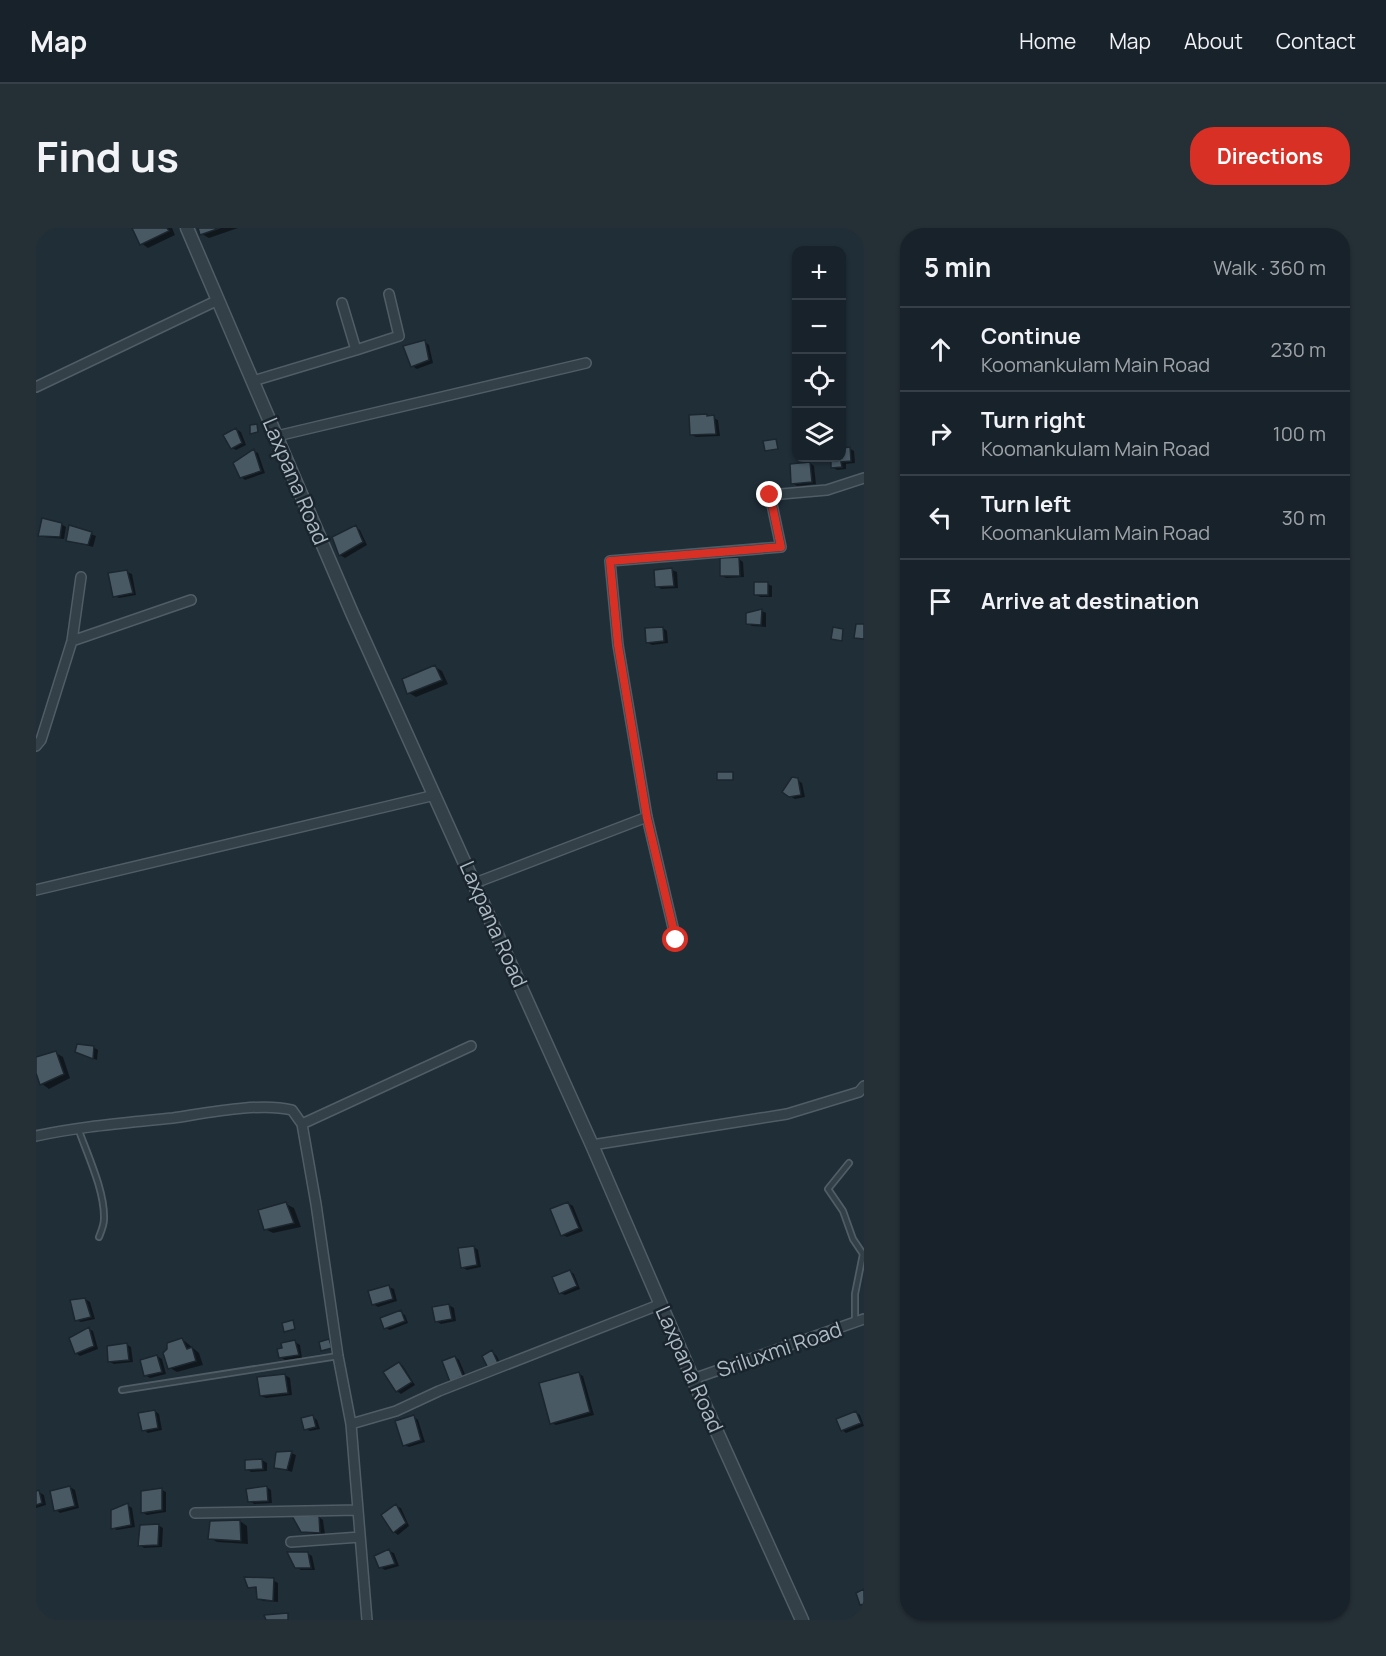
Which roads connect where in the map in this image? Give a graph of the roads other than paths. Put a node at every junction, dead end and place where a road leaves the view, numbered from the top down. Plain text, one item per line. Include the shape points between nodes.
1 (187, 228) edge
2 (389, 294) dead end
3 (218, 300) junction
4 (342, 303) dead end
5 (356, 351) junction
6 (586, 363) dead end
7 (253, 381) junction
8 (36, 387) edge
9 (277, 436) junction
10 (864, 478) edge
11 (81, 577) dead end
12 (191, 600) dead end
13 (72, 641) junction
14 (36, 746) edge
15 (435, 795) junction
16 (647, 818) junction
17 (475, 883) junction
18 (36, 890) edge
19 (676, 940) dead end
20 (471, 1046) dead end
21 (864, 1086) edge
22 (302, 1124) junction
23 (78, 1128) junction
24 (36, 1136) edge
25 (592, 1145) junction
26 (849, 1163) dead end
27 (99, 1237) dead end
28 (661, 1304) junction
29 (860, 1320) edge
30 (338, 1356) junction
31 (693, 1379) junction
32 (122, 1390) dead end
33 (351, 1424) junction
34 (358, 1510) junction
35 (195, 1513) dead end
36 (360, 1537) junction
37 (291, 1542) dead end
38 (367, 1620) edge
39 (802, 1620) edge

1 - 3 street, Laxpana Road
2 - 5 street via 399,336
3 - 7 street, Laxpana Road
3 - 8 street
4 - 5 street
5 - 7 street
6 - 9 street
7 - 9 street, Laxpana Road
9 - 15 street, Laxpana Road
10 - 16 street via 827,490 770,495 781,547 610,561 618,645
11 - 13 street
12 - 13 street
13 - 14 street
15 - 17 street, Laxpana Road
15 - 18 street
16 - 17 street
16 - 19 street
17 - 25 street, Laxpana Road
20 - 22 street
21 - 25 street via 859,1092 787,1114
22 - 23 street via 292,1110 282,1107
22 - 30 street
23 - 24 street
23 - 27 lane via 101,1200 104,1220
25 - 28 street, Laxpana Road
26 - 29 lane via 828,1189 863,1254 855,1294
28 - 31 street, Laxpana Road
28 - 33 street via 396,1411
29 - 31 street, Sriluxmi Road
30 - 32 lane
30 - 33 street
31 - 39 street, Laxpana Road
33 - 34 street
34 - 35 street
34 - 36 street
36 - 37 street
36 - 38 street

